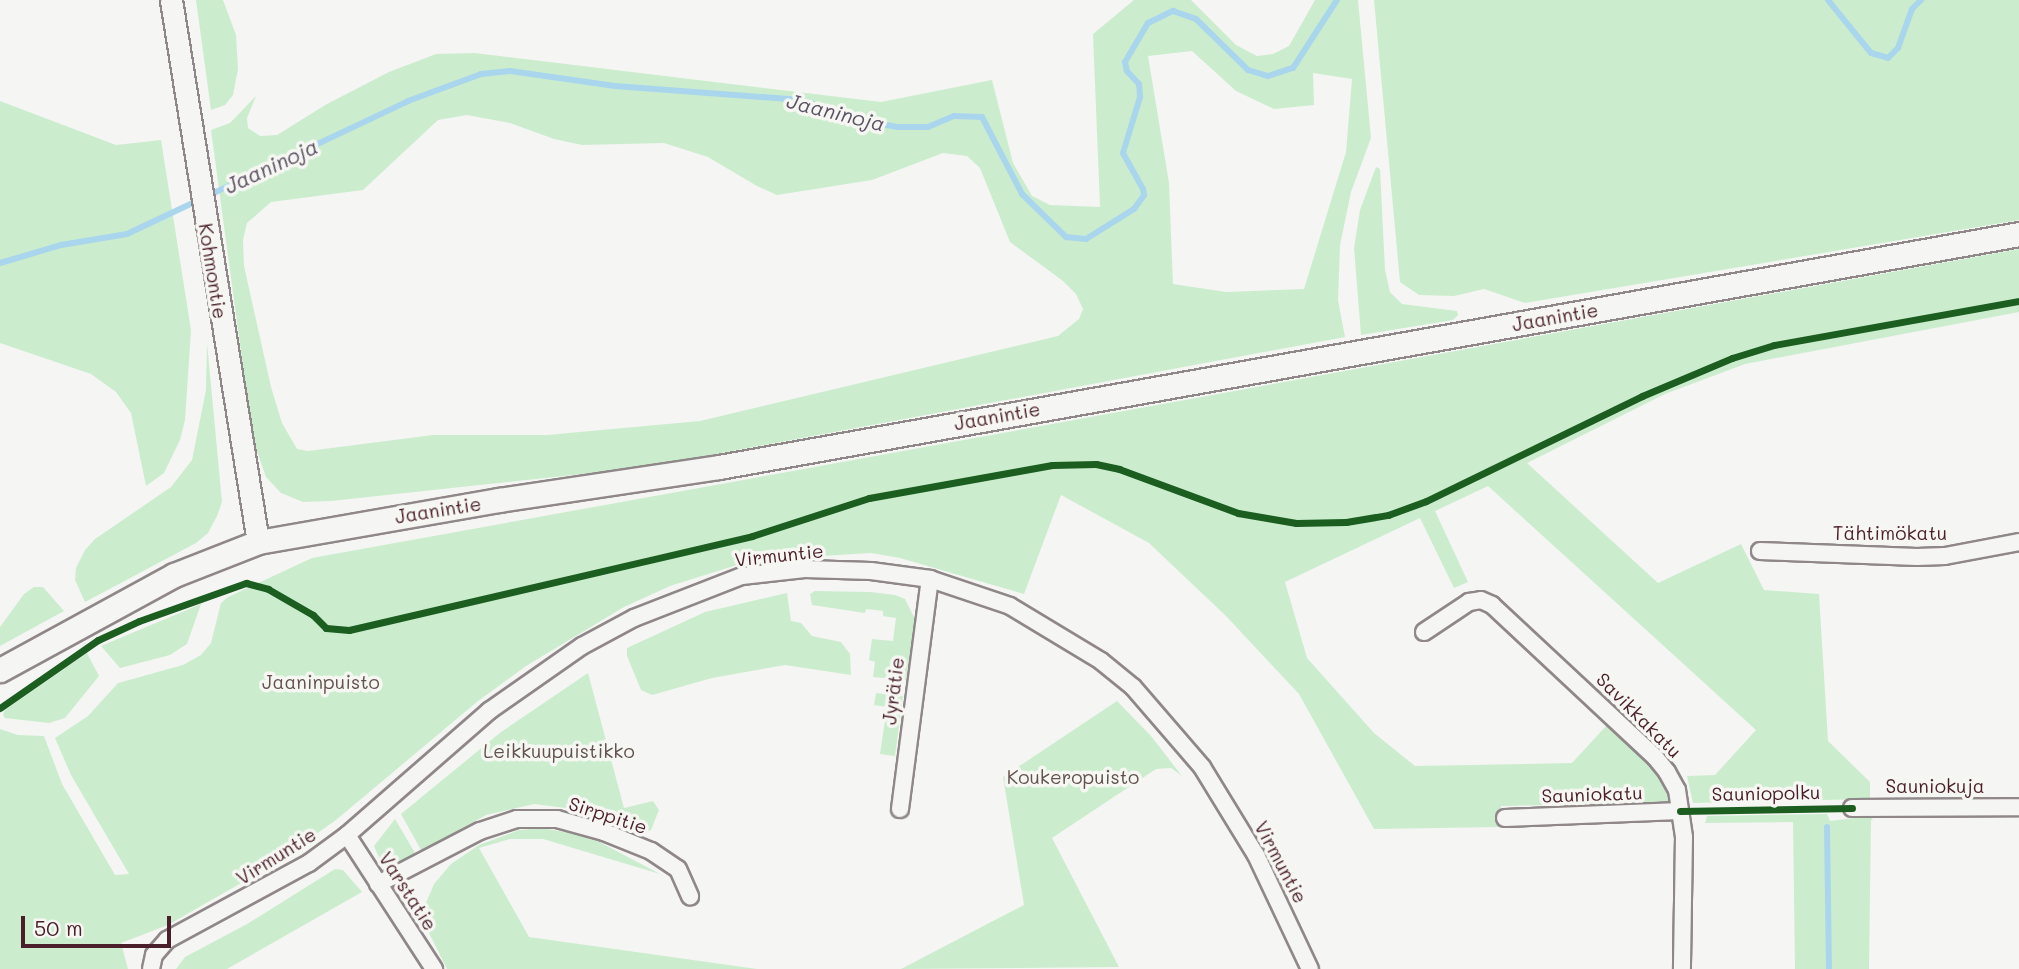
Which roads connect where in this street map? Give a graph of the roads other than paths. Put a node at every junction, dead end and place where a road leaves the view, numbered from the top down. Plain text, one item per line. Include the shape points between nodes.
1 (171, 0) edge
2 (2019, 233) edge
3 (258, 542) junction
4 (2019, 542) edge
5 (1760, 551) dead end
6 (930, 579) junction
7 (1424, 632) dead end
8 (0, 670) edge
9 (1852, 807) dead end
10 (2019, 807) edge
11 (900, 809) dead end
12 (1680, 811) junction
13 (1505, 818) dead end
14 (347, 835) junction
15 (378, 884) junction
16 (690, 896) dead end
17 (151, 969) edge
18 (434, 969) edge
19 (1310, 969) edge
20 (1682, 969) edge

1 - 3 street, Kohmontie
2 - 3 main road, Jaanintie via 719,467
3 - 8 main road, Jaanintie via 174,575
4 - 5 street, Tähtimökatu via 1917,557
6 - 11 street, Jyrätie
6 - 14 street, Virmuntie via 871,570 818,569 742,576 634,618 582,646 489,711
6 - 19 street, Virmuntie via 1010,606 1060,634 1133,687 1202,767 1256,855
7 - 12 street, Savikkakatu via 1469,602 1481,600 1492,605 1655,757 1677,790
9 - 10 street, Sauniokuja
12 - 13 street, Sauniokatu
12 - 20 street, Savikkakatu via 1684,837
14 - 15 street, Varstatie
14 - 17 street, Virmuntie via 268,887 167,940 154,955
15 - 16 street, Sirppitie via 480,831 517,819 557,819 651,851 678,869
15 - 18 street, Varstatie

